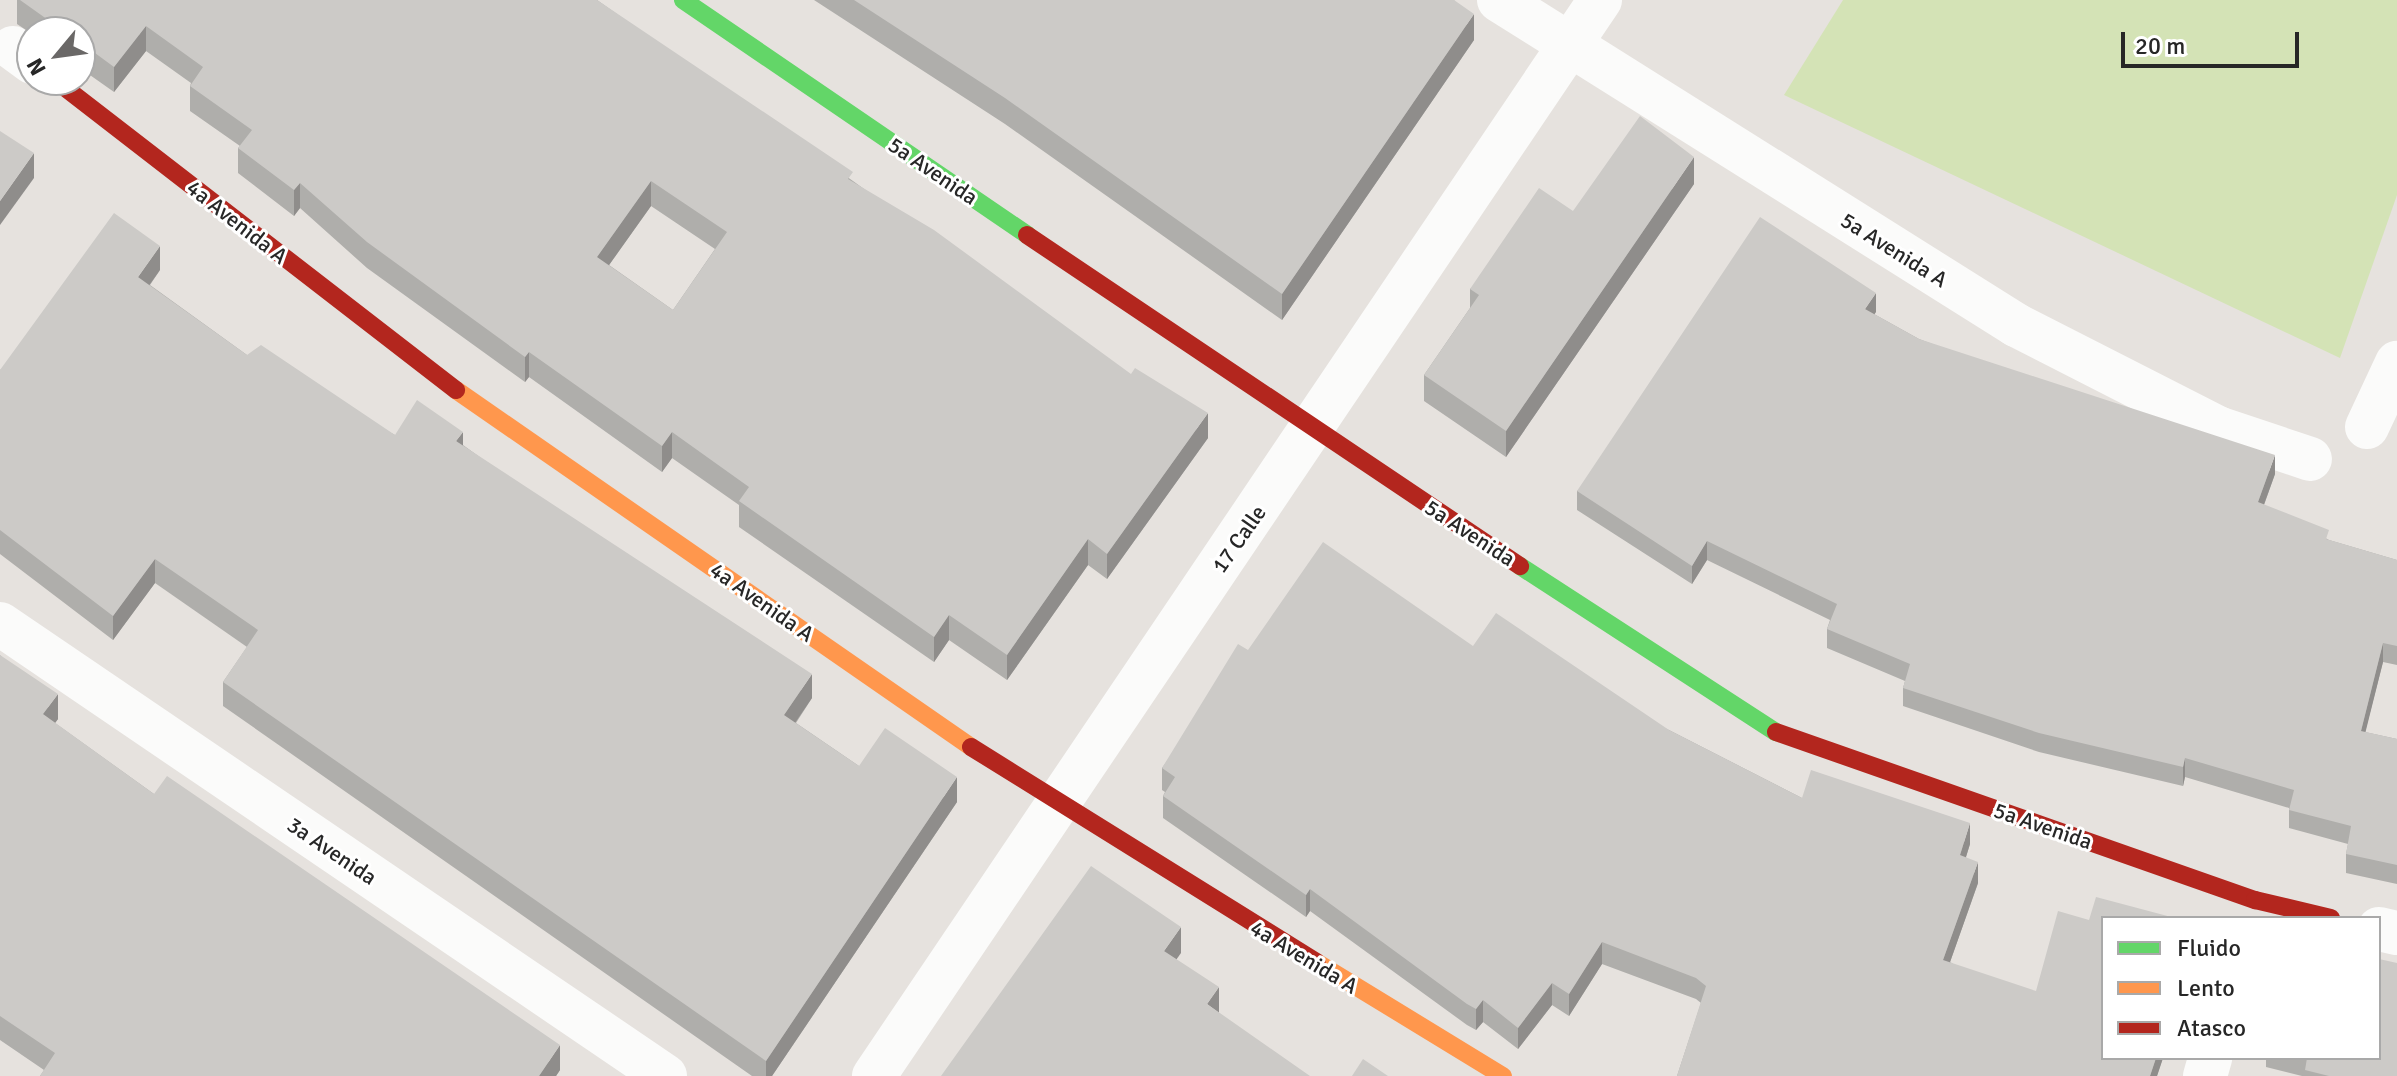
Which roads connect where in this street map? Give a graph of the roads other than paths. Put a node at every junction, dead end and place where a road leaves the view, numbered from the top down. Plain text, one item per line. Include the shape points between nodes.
1 (683, 0) edge
2 (1499, 0) edge
3 (1600, 0) edge
4 (1568, 48) junction
5 (76, 96) edge
6 (2397, 363) edge
7 (2367, 427) dead end
8 (1314, 432) junction
9 (2310, 459) dead end
10 (0, 624) edge
11 (1054, 804) junction
12 (2252, 909) edge
13 (2313, 916) edge
14 (665, 1076) edge
15 (874, 1076) edge
16 (1503, 1076) edge

1 - 8 street, 5a Avenida
2 - 4 street, 5a Avenida A
3 - 4 street, 17 Calle
4 - 8 street, 17 Calle
4 - 9 street, 5a Avenida A via 2016,325 2218,428
5 - 11 street, 4a Avenida A via 428,371
6 - 7 street
8 - 11 street, 17 Calle
8 - 12 street, 5a Avenida via 1777,733
10 - 14 street, 3a Avenida
11 - 15 street, 17 Calle
11 - 16 street, 4a Avenida A
12 - 13 street, 5a Avenida

